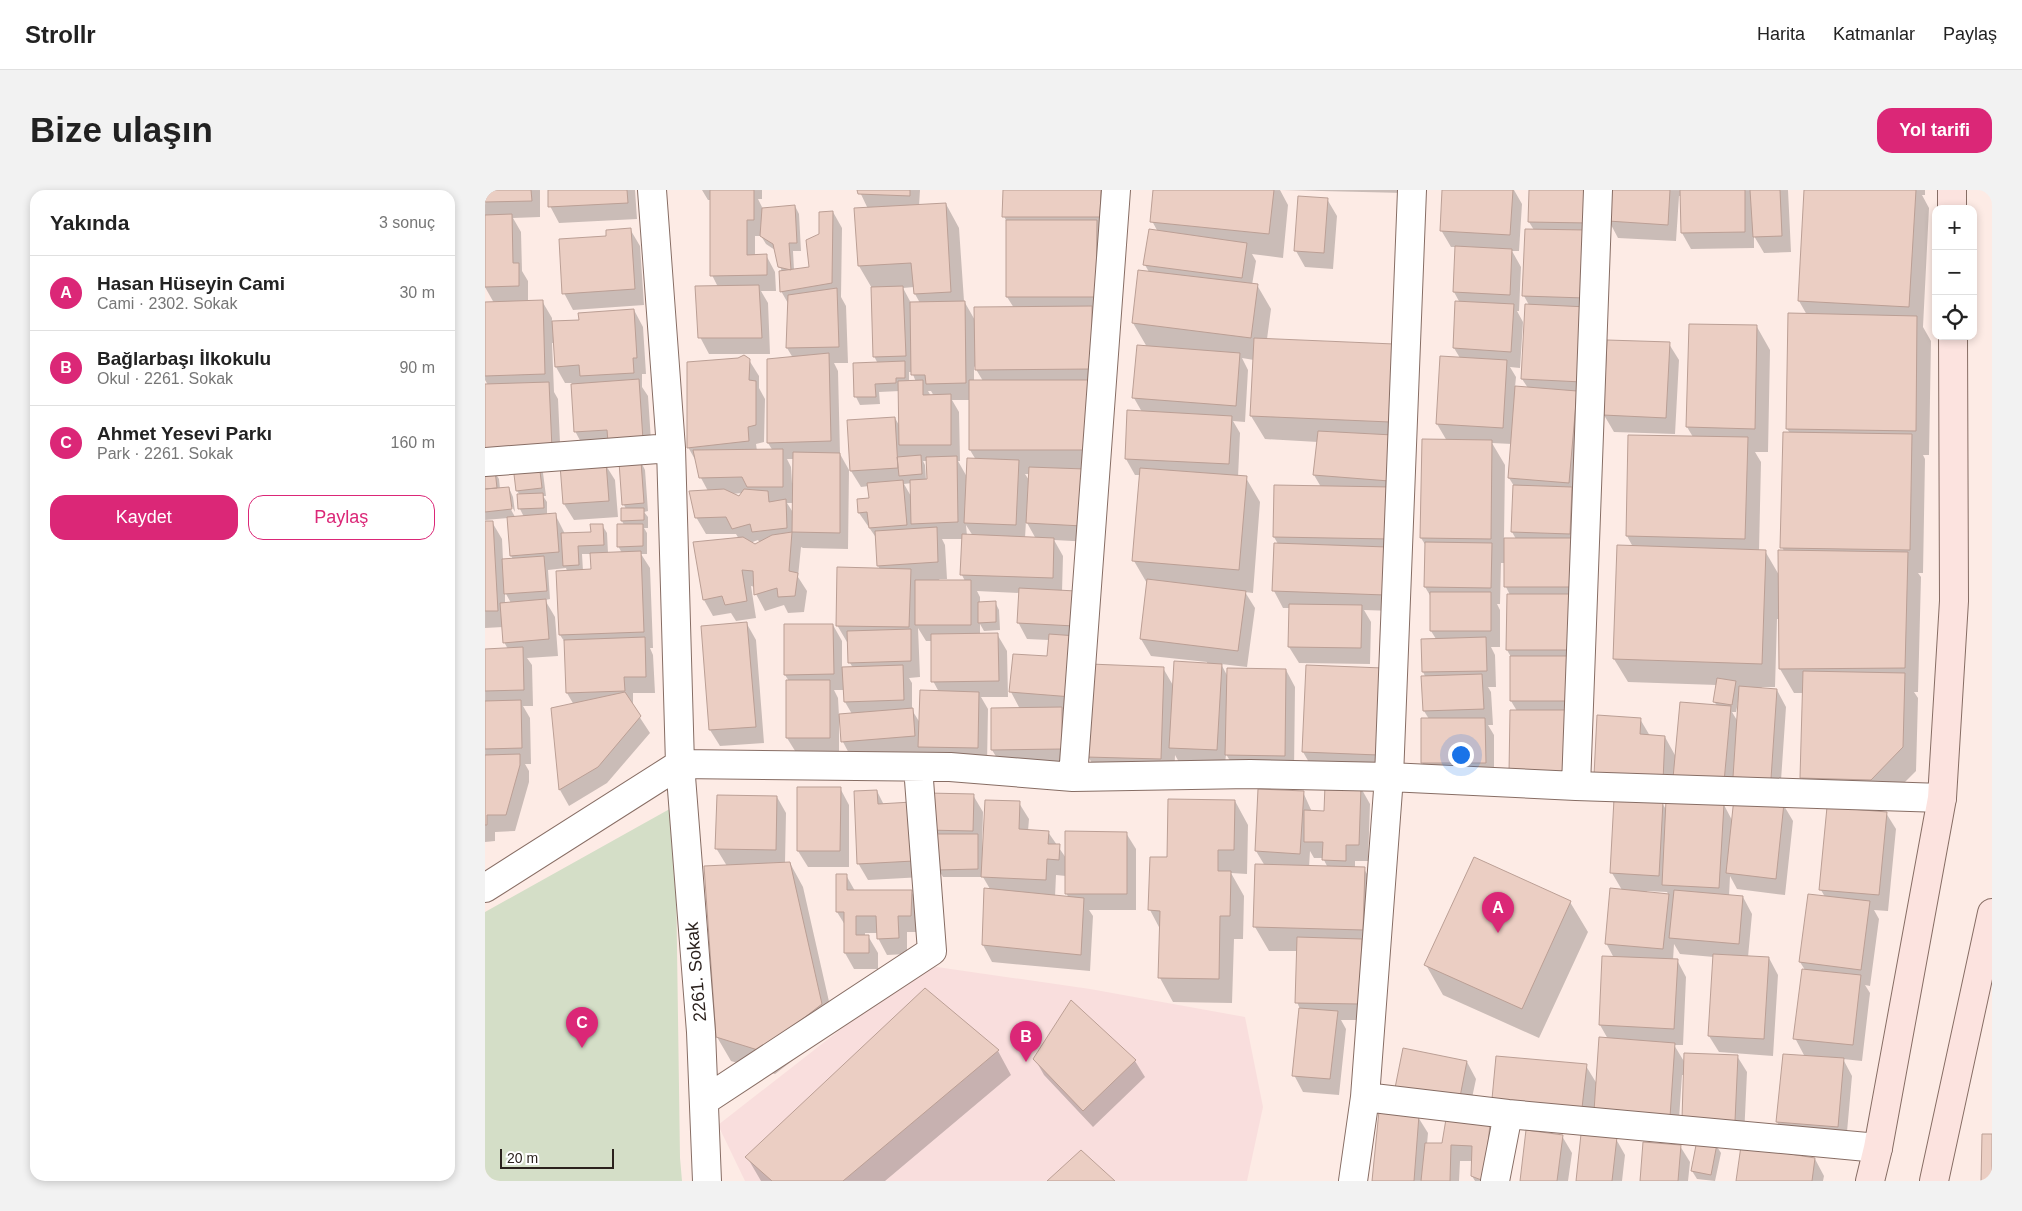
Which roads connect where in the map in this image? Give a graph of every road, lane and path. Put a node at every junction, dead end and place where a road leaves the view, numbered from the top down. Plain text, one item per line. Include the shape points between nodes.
1 (652, 190) edge
2 (1116, 190) edge
3 (1412, 190) edge
4 (1598, 190) edge
5 (1952, 190) edge
6 (1952, 205) edge
7 (1953, 340) edge
8 (671, 448) junction
9 (485, 462) edge
10 (679, 764) junction
11 (917, 767) junction
12 (1073, 777) junction
13 (1389, 777) junction
14 (1576, 786) junction
15 (1941, 798) junction
16 (485, 888) edge
17 (1992, 913) edge
18 (1985, 974) edge
19 (1365, 1097) junction
20 (704, 1101) junction
21 (1508, 1114) junction
22 (1878, 1148) junction
23 (707, 1181) edge
24 (1353, 1181) edge
25 (1495, 1181) edge
26 (1870, 1181) edge
27 (1934, 1181) edge

1 - 8 street, 2261. Sokak
2 - 12 street
3 - 13 street
4 - 14 street
5 - 6 main road
7 - 15 main road via 1954,601
8 - 9 street
8 - 10 street, 2261. Sokak
10 - 11 street
10 - 16 street
10 - 20 street, 2261. Sokak
11 - 12 street
11 - 20 street via 932,951
12 - 13 street via 1250,774
13 - 14 street
13 - 19 street
14 - 15 street
15 - 22 main road
17 - 18 main road
18 - 27 main road
19 - 21 street
19 - 24 street
20 - 23 street, 2261. Sokak
21 - 22 street
21 - 25 street
22 - 26 main road

